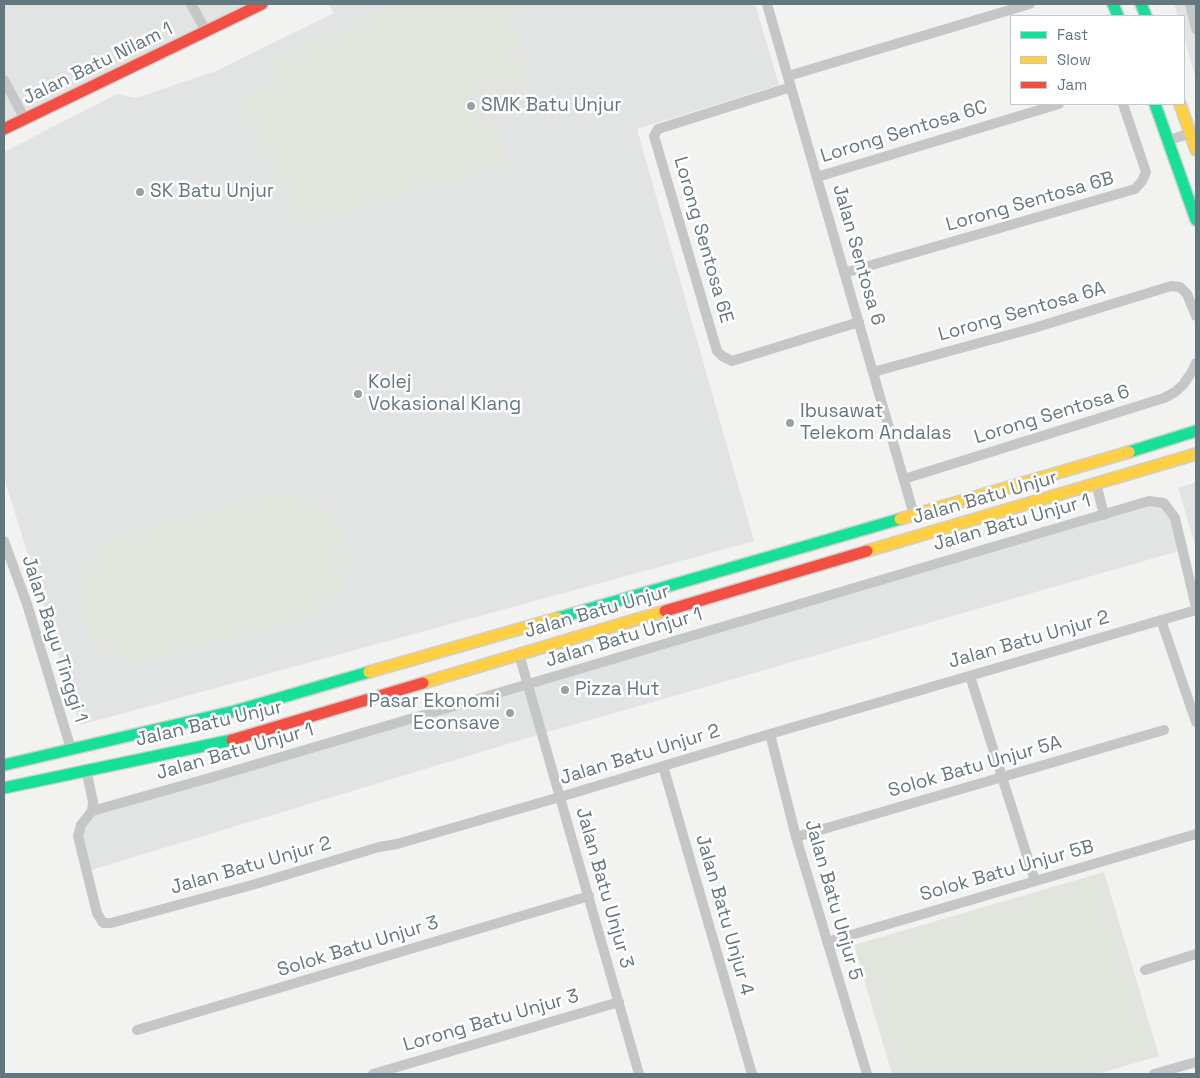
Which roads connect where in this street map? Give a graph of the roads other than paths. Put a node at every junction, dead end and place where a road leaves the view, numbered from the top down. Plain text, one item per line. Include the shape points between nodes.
1 (191, 4) edge
2 (262, 4) edge
3 (767, 4) edge
4 (1030, 4) edge
5 (1190, 4) edge
6 (1196, 29) edge
7 (206, 31) junction
8 (788, 76) junction
9 (4, 80) edge
10 (791, 87) junction
11 (1056, 105) edge
12 (1123, 105) edge
13 (1155, 105) edge
14 (1180, 105) edge
15 (25, 119) junction
16 (4, 129) edge
17 (1193, 132) edge
18 (1169, 140) junction
19 (1196, 150) edge
20 (817, 177) junction
21 (1196, 220) edge
22 (844, 273) junction
23 (1196, 316) edge
24 (859, 322) junction
25 (1196, 363) edge
26 (873, 372) junction
27 (1196, 431) edge
28 (1196, 454) edge
29 (904, 479) junction
30 (1096, 483) junction
31 (1104, 514) junction
32 (914, 515) junction
33 (4, 541) edge
34 (1196, 609) edge
35 (1161, 620) junction
36 (490, 638) junction
37 (519, 654) junction
38 (970, 676) junction
39 (528, 685) junction
40 (1196, 722) edge
41 (1164, 730) dead end
42 (770, 734) junction
43 (71, 749) junction
44 (4, 765) edge
45 (663, 766) junction
46 (86, 769) junction
47 (1002, 778) junction
48 (4, 788) edge
49 (560, 797) junction
50 (92, 811) junction
51 (1196, 834) edge
52 (796, 837) junction
53 (1035, 881) junction
54 (589, 896) junction
55 (827, 942) junction
56 (1196, 954) edge
57 (1145, 970) dead end
58 (619, 1002) junction
59 (137, 1030) dead end
60 (1196, 1062) edge
61 (373, 1074) edge
62 (639, 1074) edge
63 (752, 1074) edge
64 (866, 1074) edge
65 (1154, 1074) edge

1 - 7 street
2 - 7 main road, Jalan Batu Nilam 1
3 - 8 street, Jalan Sentosa 6
4 - 8 street
5 - 6 street
7 - 15 main road, Jalan Batu Nilam 1
8 - 10 street, Jalan Sentosa 6
9 - 15 street
10 - 20 street, Jalan Sentosa 6
10 - 24 street, Lorong Sentosa 6E via 658,128 654,136 716,351 732,361
11 - 20 street, Lorong Sentosa 6C
12 - 22 street, Lorong Sentosa 6B via 1146,172 1135,189
13 - 18 main road
14 - 17 main road
15 - 16 main road, Jalan Batu Nilam 1
17 - 18 street
17 - 19 main road
18 - 21 main road
20 - 22 street, Jalan Sentosa 6
22 - 24 street, Jalan Sentosa 6
23 - 26 street, Lorong Sentosa 6A via 1187,294 1180,287 1171,286
24 - 26 street, Jalan Sentosa 6
25 - 29 street, Lorong Sentosa 6 via 1183,384 1164,398
26 - 29 street, Jalan Sentosa 6
27 - 32 main road, Jalan Batu Unjur
28 - 30 main road, Jalan Batu Unjur
29 - 32 street, Jalan Sentosa 6
30 - 31 street
30 - 37 main road, Jalan Batu Unjur
31 - 34 street, Jalan Batu Unjur 1 via 1149,501 1164,503 1176,518
31 - 39 street, Jalan Batu Unjur 1
32 - 36 main road, Jalan Batu Unjur
33 - 43 street, Jalan Bayu Tinggi 1 via 27,604
34 - 35 street, Jalan Batu Unjur 2
35 - 38 street, Jalan Batu Unjur 2
35 - 40 street
36 - 37 main road via 512,644
36 - 43 main road, Jalan Batu Unjur via 235,711
37 - 39 street, Jalan Batu Unjur 3
37 - 46 main road, Jalan Batu Unjur via 246,737
38 - 42 street, Jalan Batu Unjur 2
38 - 47 street
39 - 49 street, Jalan Batu Unjur 3
39 - 50 street, Jalan Batu Unjur 1
41 - 47 street, Solok Batu Unjur 5A
42 - 45 street, Jalan Batu Unjur 2
42 - 52 street, Jalan Batu Unjur 5
43 - 44 main road, Jalan Batu Unjur
45 - 49 street, Jalan Batu Unjur 2
45 - 63 street, Jalan Batu Unjur 4
46 - 48 main road, Jalan Batu Unjur
46 - 50 street
47 - 52 street, Solok Batu Unjur 5A
47 - 53 street
49 - 50 street, Jalan Batu Unjur 2 via 111,923 103,923 97,914 78,836 81,825
49 - 54 street, Jalan Batu Unjur 3
51 - 53 street, Solok Batu Unjur 5B
52 - 55 street, Jalan Batu Unjur 5
53 - 55 street, Solok Batu Unjur 5B
54 - 58 street, Jalan Batu Unjur 3
54 - 59 street, Solok Batu Unjur 3
55 - 64 street, Jalan Batu Unjur 5
56 - 57 street
58 - 61 street, Lorong Batu Unjur 3
58 - 62 street, Jalan Batu Unjur 3
60 - 65 street

